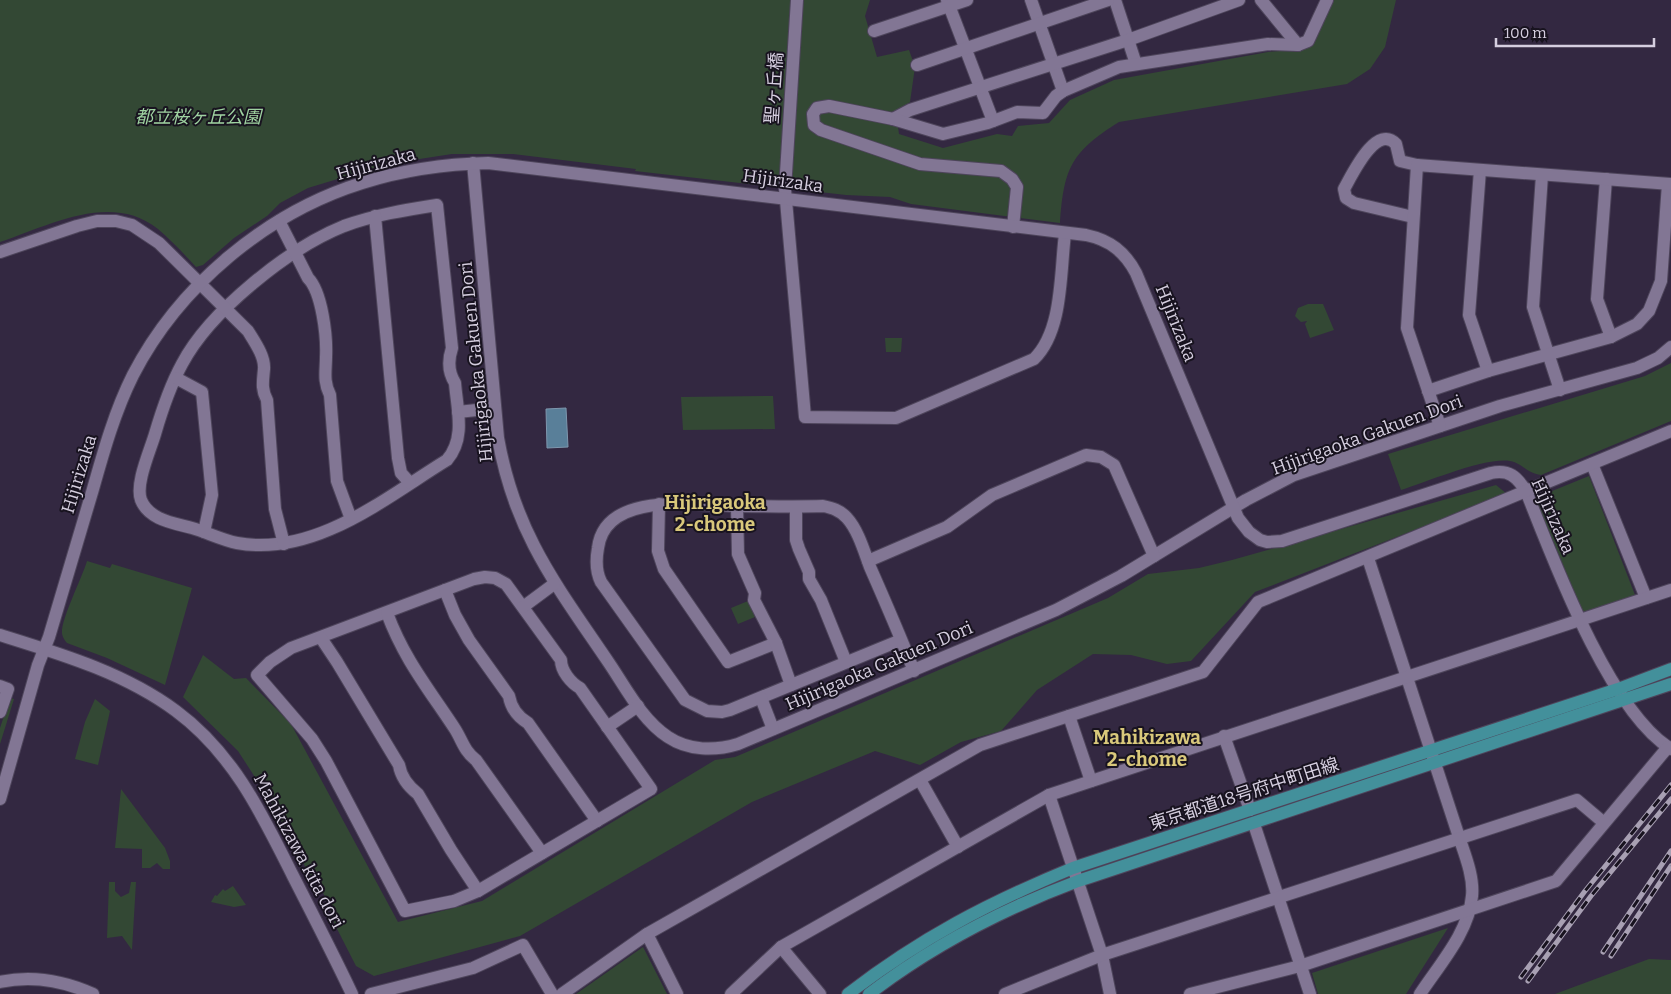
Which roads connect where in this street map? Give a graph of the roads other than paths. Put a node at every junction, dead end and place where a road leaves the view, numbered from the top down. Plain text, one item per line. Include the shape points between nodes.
1 (797, 0) edge
2 (967, 0) edge
3 (1031, 0) edge
4 (1108, 0) edge
5 (1115, 0) edge
6 (1239, 0) edge
7 (1262, 0) edge
8 (1327, 0) edge
9 (948, 3) edge
10 (1039, 23) junction
11 (874, 31) dead end
12 (1128, 40) junction
13 (1298, 45) junction
14 (965, 49) junction
15 (1136, 64) junction
16 (917, 65) dead end
17 (1053, 65) junction
18 (980, 89) junction
19 (1063, 91) junction
20 (893, 119) junction
21 (993, 121) junction
22 (473, 163) junction
23 (1417, 165) junction
24 (1480, 170) junction
25 (1542, 175) junction
26 (1606, 179) junction
27 (1669, 184) edge
28 (786, 198) junction
29 (375, 216) junction
30 (1413, 217) junction
31 (279, 221) junction
32 (1013, 227) junction
33 (1065, 234) junction
34 (0, 252) edge
35 (296, 252) junction
36 (199, 282) junction
37 (226, 309) junction
38 (1611, 337) junction
39 (1671, 347) edge
40 (1549, 354) junction
41 (1488, 371) junction
42 (176, 378) junction
43 (1560, 390) junction
44 (1428, 391) junction
45 (495, 408) junction
46 (458, 412) junction
47 (1440, 426) junction
48 (1671, 431) edge
49 (1592, 464) junction
50 (410, 483) junction
51 (1526, 491) junction
52 (659, 504) junction
53 (738, 506) junction
54 (796, 506) junction
55 (1233, 507) junction
56 (351, 519) junction
57 (204, 532) junction
58 (284, 544) junction
59 (1154, 556) junction
60 (1368, 558) junction
61 (868, 561) junction
62 (554, 584) junction
63 (445, 590) junction
64 (1671, 590) edge
65 (1646, 598) junction
66 (523, 607) junction
67 (387, 613) junction
68 (1581, 619) junction
69 (0, 635) edge
70 (320, 638) junction
71 (901, 640) junction
72 (776, 643) junction
73 (44, 649) junction
74 (846, 662) junction
75 (1671, 669) edge
76 (914, 671) junction
77 (1406, 677) junction
78 (1671, 684) edge
79 (791, 685) junction
80 (0, 686) edge
81 (1621, 695) junction
82 (761, 698) junction
83 (638, 706) junction
84 (0, 712) edge
85 (1069, 716) junction
86 (607, 727) junction
87 (774, 729) junction
88 (1224, 736) junction
89 (1669, 748) edge
90 (1431, 751) junction
91 (1434, 764) junction
92 (920, 780) junction
93 (1091, 781) junction
94 (1049, 796) junction
95 (0, 799) edge
96 (1250, 810) junction
97 (597, 821) junction
98 (1603, 822) junction
99 (1254, 824) junction
100 (1459, 836) junction
101 (958, 847) junction
102 (542, 853) junction
103 (1073, 868) junction
104 (1078, 881) junction
105 (478, 891) junction
106 (1278, 897) junction
107 (1470, 910) junction
108 (647, 934) junction
109 (781, 947) junction
110 (1102, 955) junction
111 (1300, 966) junction
112 (0, 982) edge
113 (93, 994) edge
114 (352, 994) edge
115 (371, 994) edge
116 (552, 994) edge
117 (562, 994) edge
118 (677, 994) edge
119 (731, 994) edge
120 (820, 994) edge
121 (848, 994) edge
122 (869, 994) edge
123 (1005, 994) edge
124 (1110, 994) edge
125 (1190, 994) edge
126 (1310, 994) edge
127 (1420, 994) edge

1 - 28 street, 聖ヶ丘橋
2 - 9 street
3 - 10 street
4 - 10 street
5 - 12 street
6 - 12 street
7 - 13 street
8 - 13 street via 1312,35 1308,41
9 - 11 street
9 - 14 street
10 - 14 street
10 - 17 street
12 - 15 street
12 - 17 street
13 - 15 street via 1268,44
14 - 16 street
14 - 18 street
15 - 19 street via 1119,67
17 - 18 street
17 - 19 street
18 - 20 street via 910,110
18 - 21 street
19 - 21 street via 1044,113 1017,112
20 - 21 street via 943,134
20 - 32 street via 829,106 817,108 813,120 814,125 822,130 920,164 1001,171 1017,187
22 - 28 street, Hijirizaka via 515,164
22 - 31 street, Hijirizaka via 416,169 362,183 321,198
22 - 45 street, Hijirigaoka Gakuen Dori
23 - 24 street
23 - 30 street
23 - 30 street via 1400,161 1396,144 1389,139 1381,139 1371,146 1344,190 1346,198 1354,203
24 - 25 street
24 - 41 street via 1469,315
25 - 26 street
25 - 40 street via 1533,307
26 - 27 street
26 - 38 street via 1597,299
27 - 38 street via 1659,291 1637,324
28 - 32 street, Hijirizaka
28 - 33 street, 聖ヶ丘橋 via 806,417 896,418 1034,359 1052,333
29 - 35 street via 336,230
29 - 46 street via 437,205 452,348 450,376
29 - 50 street via 398,458 401,473
30 - 44 street via 1407,328
31 - 35 street
31 - 36 street, Hijirizaka
32 - 33 street, Hijirizaka
33 - 55 street, Hijirizaka via 1106,240 1130,261
34 - 36 street via 77,226 116,221 146,232
35 - 37 street via 261,276
35 - 56 street via 308,278 315,284 322,305 324,368 330,395 337,481
36 - 37 street
36 - 73 street, Hijirizaka via 160,332 133,374 120,406
37 - 42 street via 198,340
37 - 58 street via 248,331 257,345 264,367 263,392 267,400 275,509
38 - 40 street
39 - 43 street, Hijirigaoka Gakuen Dori via 1658,358 1637,368
40 - 41 street
40 - 43 street
41 - 44 street
42 - 57 street via 202,392 212,495
42 - 57 street via 164,404 140,482 141,499 155,516
43 - 47 street, Hijirigaoka Gakuen Dori
44 - 47 street
45 - 46 street
45 - 62 street, Hijirigaoka Gakuen Dori via 501,455 514,499
46 - 50 street via 458,439 453,453
47 - 55 street, Hijirigaoka Gakuen Dori via 1300,473
48 - 49 street
49 - 51 street
49 - 65 street
50 - 56 street
51 - 55 street, Hijirizaka via 1510,474 1492,472 1274,542 1260,540 1249,532
51 - 60 street
51 - 68 street, Hijirizaka
52 - 53 street
52 - 72 street via 658,551 664,570 728,662
52 - 82 street via 618,516 605,527 597,552 601,582 690,704 707,711 722,712
53 - 54 street
53 - 72 street via 738,554 762,619
54 - 61 street via 823,506 843,514
54 - 74 street via 796,540 809,579
55 - 59 street, Hijirigaoka Gakuen Dori
56 - 58 street
57 - 58 street via 236,543
59 - 61 street via 1114,465 1101,457 1086,455 992,495 947,527
59 - 76 street, Hijirigaoka Gakuen Dori via 1056,610
60 - 77 street
60 - 85 street via 1258,602 1203,672
61 - 71 street
62 - 66 street
62 - 83 street, Hijirigaoka Gakuen Dori
63 - 66 street via 474,579 495,578 506,584
63 - 67 street
63 - 97 street via 469,640 508,696 510,704 528,723
64 - 65 street
65 - 68 street
66 - 86 street via 574,685 580,688
67 - 70 street
67 - 102 street via 396,639 413,670 457,731 469,755 476,760
68 - 77 street
68 - 81 street, Hijirizaka
69 - 73 street, Mahikizawa kita dori
70 - 105 street via 349,680 399,765 400,772 418,794
70 - 105 street via 280,654 256,676 297,720 326,761 405,911 454,901
71 - 74 street
71 - 76 street
72 - 79 street
73 - 95 street, Hijirizaka
73 - 114 street, Mahikizawa kita dori via 124,679 144,690 177,711 220,752 242,779 262,814
74 - 79 street
75 - 81 main road, 東京都道18号府中町田線
76 - 87 street, Hijirigaoka Gakuen Dori
77 - 88 street
77 - 90 street
78 - 81 main road, 東京都道18号府中町田線
79 - 82 street
80 - 84 street via 8,689
81 - 89 street, Hijirizaka via 1640,722
81 - 90 main road, 東京都道18号府中町田線
81 - 91 main road, 東京都道18号府中町田線
82 - 87 street
83 - 86 street
83 - 87 street, Hijirigaoka Gakuen Dori via 668,737 700,748 728,747
85 - 92 street via 980,746
85 - 93 street
86 - 97 street via 651,789
88 - 93 street
88 - 96 street
89 - 98 street
90 - 91 street
90 - 96 main road, 東京都道18号府中町田線
91 - 99 main road, 東京都道18号府中町田線
91 - 100 street
92 - 101 street
92 - 108 street
93 - 94 street
94 - 101 street
94 - 103 street
96 - 103 main road, 東京都道18号府中町田線
97 - 102 street
98 - 100 street via 1576,800
98 - 107 street via 1556,881
99 - 104 main road, 東京都道18号府中町田線
99 - 106 street
100 - 106 street
100 - 107 street via 1471,887
101 - 109 street
102 - 105 street
103 - 104 street
103 - 121 main road, 東京都道18号府中町田線 via 954,923 890,962
104 - 110 street
104 - 122 main road, 東京都道18号府中町田線 via 1023,902 954,937
106 - 110 street
106 - 111 street
107 - 111 street
107 - 127 street via 1462,932
108 - 117 street
108 - 118 street
109 - 119 street
109 - 120 street
110 - 123 street
110 - 124 street
111 - 125 street
111 - 126 street
112 - 113 street via 44,979
115 - 116 street via 472,968 523,945

